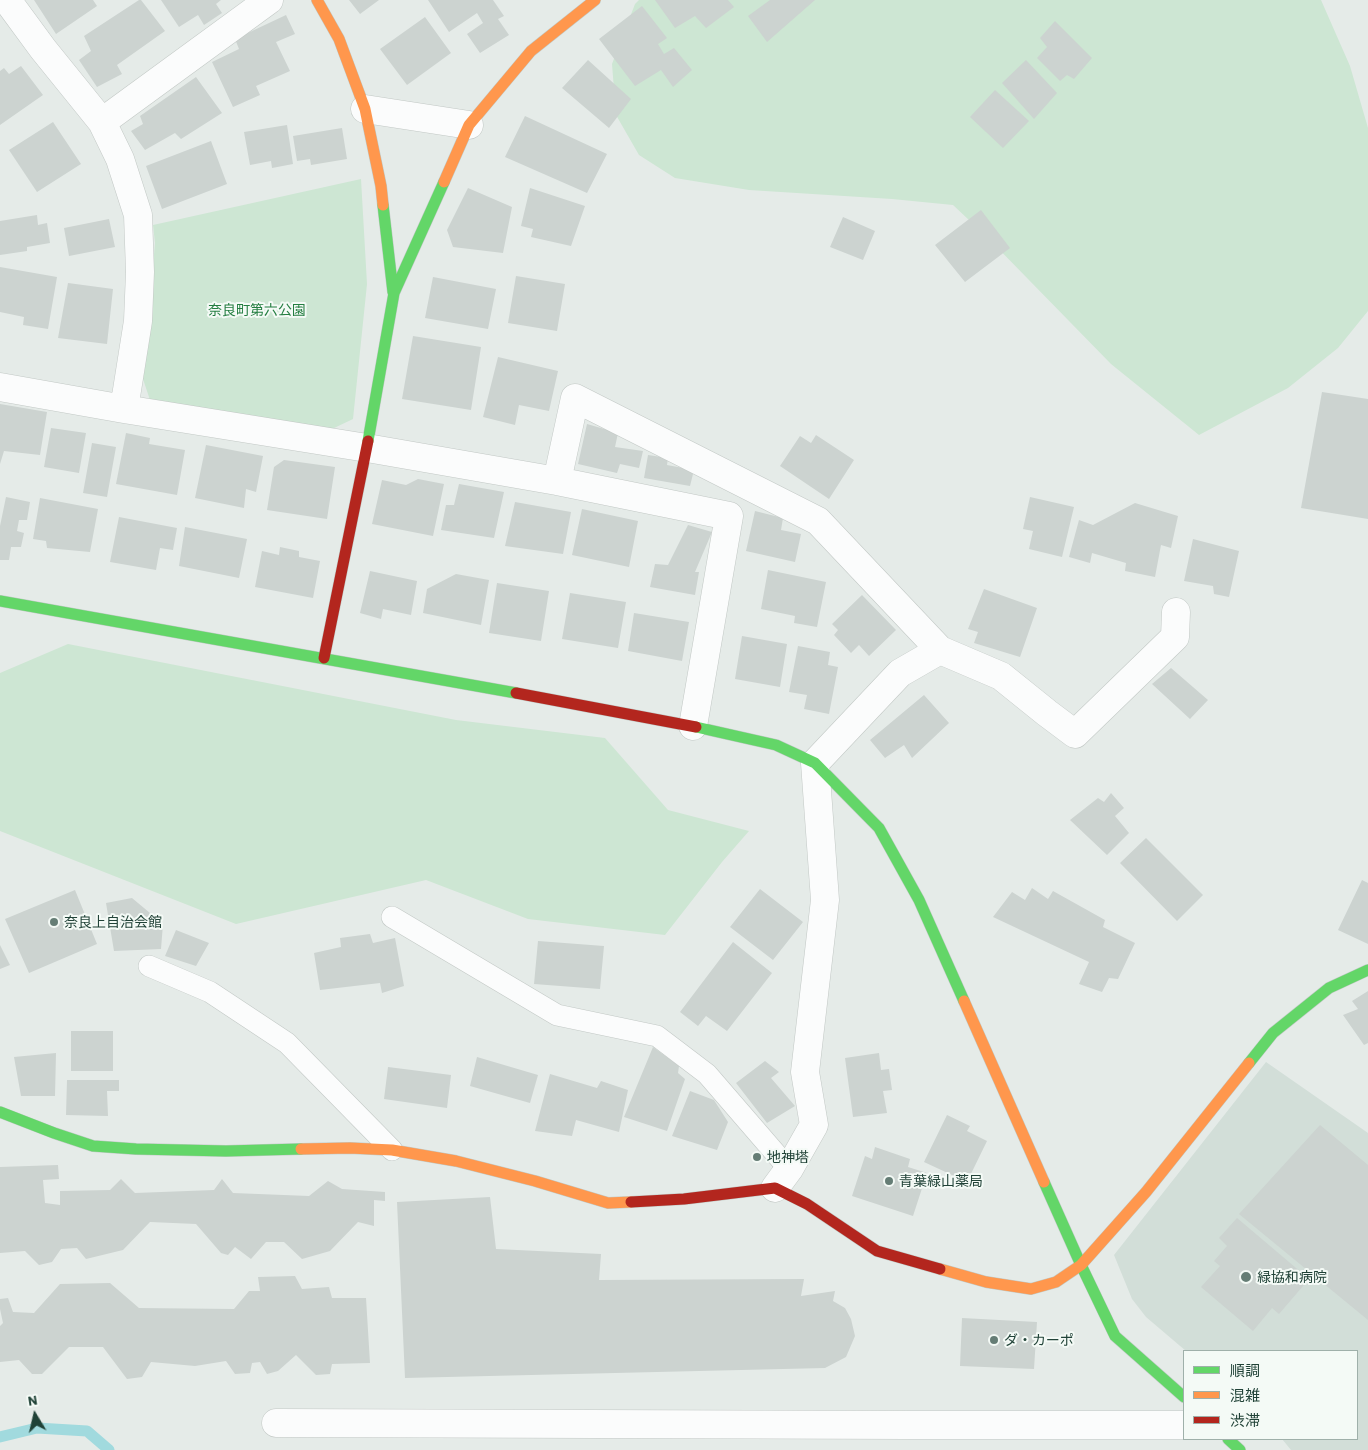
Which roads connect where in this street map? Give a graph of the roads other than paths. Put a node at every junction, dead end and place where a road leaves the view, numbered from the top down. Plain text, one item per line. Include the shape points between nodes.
1 (7, 0) edge
2 (268, 0) edge
3 (317, 0) edge
4 (594, 0) edge
5 (365, 109) junction
6 (102, 122) junction
7 (469, 125) junction
8 (394, 293) junction
9 (0, 387) edge
10 (124, 409) junction
11 (367, 448) junction
12 (557, 481) junction
13 (0, 601) edge
14 (1176, 612) dead end
15 (940, 650) junction
16 (324, 658) junction
17 (693, 726) junction
18 (815, 763) junction
19 (392, 918) dead end
20 (149, 966) dead end
21 (1368, 970) edge
22 (0, 1112) edge
23 (392, 1150) junction
24 (782, 1179) junction
25 (1081, 1265) junction
26 (1183, 1396) edge
27 (276, 1423) dead end
28 (1183, 1425) edge
29 (1229, 1440) edge
30 (1240, 1450) edge

1 - 6 street
2 - 6 street
3 - 5 street via 338,39
4 - 7 street via 531,51
5 - 7 street
5 - 8 street via 381,186
6 - 10 street via 120,159 138,215 138,321
7 - 8 street
8 - 11 street
9 - 10 street
10 - 11 street
11 - 12 street
11 - 16 street
12 - 15 street via 575,398 818,521
12 - 17 street via 729,516
13 - 16 street
14 - 15 street via 1175,637 1075,734 1001,676
15 - 18 street via 900,673
16 - 17 street
17 - 18 street via 776,745
18 - 24 street via 825,900 805,1072 814,1125
18 - 25 street via 879,828 919,900
19 - 24 lane via 557,1015 657,1036 707,1074
20 - 23 lane via 210,992 287,1043
21 - 25 street via 1329,988 1273,1033 1146,1192
22 - 23 street via 93,1146 136,1150
23 - 24 street via 456,1161 608,1203 684,1199
24 - 25 street via 807,1204 877,1251 986,1282 1031,1288 1056,1282
25 - 26 street via 1115,1336
27 - 28 street
29 - 30 street

